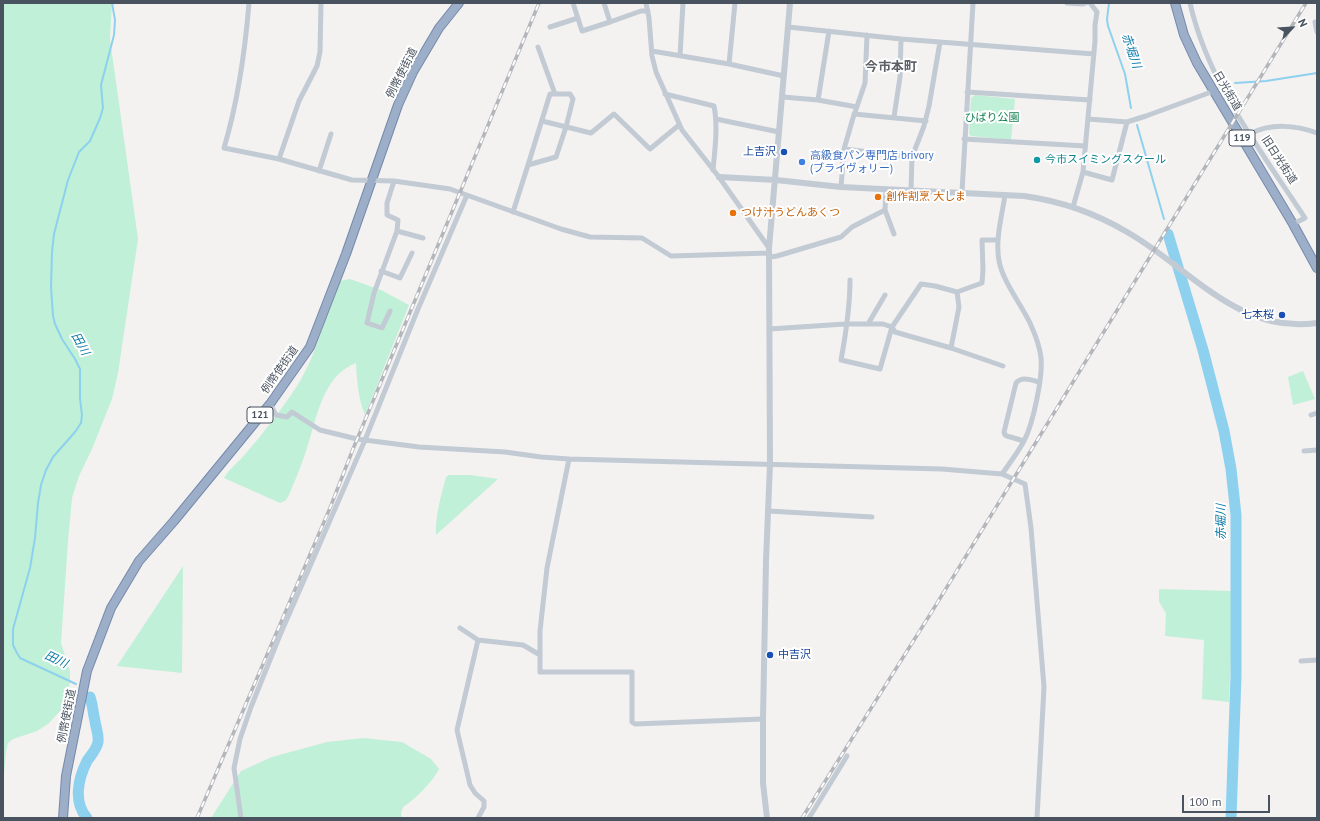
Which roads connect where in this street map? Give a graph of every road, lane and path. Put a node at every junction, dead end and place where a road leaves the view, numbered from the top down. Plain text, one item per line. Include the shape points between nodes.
1 (249, 3) edge
2 (321, 3) edge
3 (459, 3) edge
4 (573, 3) edge
5 (604, 3) edge
6 (646, 3) edge
7 (683, 3) edge
8 (735, 3) edge
9 (790, 3) edge
10 (973, 3) edge
11 (1067, 3) edge
12 (1086, 3) edge
13 (1090, 3) edge
14 (1175, 3) edge
15 (1190, 3) edge
16 (648, 11) junction
17 (578, 18) junction
18 (610, 22) junction
19 (1315, 22) dead end
20 (550, 27) dead end
21 (788, 27) junction
22 (829, 31) junction
23 (1317, 32) edge
24 (867, 35) junction
25 (901, 39) junction
26 (940, 42) junction
27 (971, 45) junction
28 (538, 47) dead end
29 (652, 51) junction
30 (1094, 54) junction
31 (680, 56) junction
32 (729, 64) junction
33 (784, 76) junction
34 (1214, 91) junction
35 (968, 92) junction
36 (555, 94) junction
37 (665, 94) junction
38 (783, 97) junction
39 (818, 100) junction
40 (1090, 100) junction
41 (857, 107) junction
42 (854, 114) junction
43 (894, 118) junction
44 (716, 119) junction
45 (1088, 119) junction
46 (926, 121) junction
47 (542, 122) junction
48 (1127, 122) junction
49 (679, 125) junction
50 (566, 127) junction
51 (779, 132) junction
52 (1317, 133) edge
53 (331, 134) dead end
54 (1250, 134) junction
55 (964, 139) junction
56 (1085, 146) junction
57 (844, 149) junction
58 (912, 157) junction
59 (279, 159) junction
60 (528, 165) junction
61 (713, 170) junction
62 (319, 171) junction
63 (1083, 172) junction
64 (719, 177) junction
65 (776, 180) junction
66 (371, 181) junction
67 (394, 181) junction
68 (841, 187) junction
69 (886, 189) junction
70 (911, 190) junction
71 (962, 192) junction
72 (467, 195) junction
73 (1005, 195) junction
74 (1072, 207) junction
75 (884, 210) junction
76 (513, 212) junction
77 (1293, 224) junction
78 (397, 231) junction
79 (894, 234) dead end
80 (423, 238) dead end
81 (998, 240) junction
82 (412, 253) dead end
83 (769, 253) junction
84 (1317, 268) edge
85 (381, 271) junction
86 (850, 280) dead end
87 (957, 292) junction
88 (885, 295) dead end
89 (390, 311) dead end
90 (1317, 323) edge
91 (868, 324) junction
92 (847, 325) junction
93 (892, 327) junction
94 (770, 329) junction
95 (951, 348) junction
96 (1003, 366) dead end
97 (1039, 382) junction
98 (270, 404) junction
99 (1317, 413) edge
100 (1311, 415) dead end
101 (365, 440) junction
102 (1024, 441) junction
103 (1317, 450) edge
104 (1304, 451) dead end
105 (569, 459) junction
106 (770, 464) junction
107 (1002, 474) junction
108 (769, 511) junction
109 (872, 517) dead end
110 (460, 628) dead end
111 (478, 640) junction
112 (540, 655) junction
113 (1317, 660) edge
114 (1301, 661) dead end
115 (763, 719) junction
116 (847, 756) dead end
117 (63, 818) edge
118 (241, 818) edge
119 (478, 818) edge
120 (767, 818) edge
121 (809, 818) edge
122 (1037, 818) edge

1 - 59 street via 246,43 232,120 224,148
2 - 59 street via 320,52 317,66 299,100
3 - 66 highway, 例幣使街道 / 121 via 439,28 413,72 398,105
4 - 17 street
5 - 18 street
6 - 16 street
7 - 31 street
8 - 32 street
9 - 21 street
10 - 27 street
11 - 12 street
13 - 30 street via 1097,12
14 - 34 highway, 日光街道 / 119 via 1190,48
15 - 54 street, 旧日光街道 via 1205,50 1222,88
16 - 18 street
16 - 29 street
17 - 18 street via 582,31
17 - 20 street
19 - 23 street
21 - 22 street
21 - 33 street
22 - 24 street
22 - 39 street
24 - 25 street
24 - 41 street via 865,84
25 - 26 street
25 - 43 street via 900,77
26 - 27 street
26 - 46 street
27 - 30 street
27 - 35 street
28 - 36 street
29 - 31 street
29 - 37 street via 656,72
30 - 40 street
31 - 32 street
32 - 33 street
33 - 38 street
34 - 48 street
34 - 77 highway, 日光街道 / 119
35 - 40 street
35 - 55 street
36 - 47 street via 550,94
36 - 50 street via 570,94 574,99
37 - 44 street via 714,106
37 - 49 street
38 - 39 street
38 - 51 street
39 - 41 street
40 - 45 street
41 - 42 street
42 - 43 street
42 - 57 street
43 - 46 street
44 - 51 street
44 - 61 street
45 - 48 street
45 - 56 street
46 - 58 street
47 - 50 street
47 - 60 street
48 - 63 street via 1112,180
49 - 50 street via 650,149 614,114 591,133
49 - 61 street
50 - 60 street via 556,156
51 - 65 street
52 - 54 street via 1306,129 1265,127
53 - 62 street
54 - 77 street, 旧日光街道 via 1305,218
55 - 56 street
55 - 71 street
56 - 63 street
57 - 58 street
57 - 68 street
58 - 70 street
59 - 62 street
60 - 76 street
61 - 64 street
62 - 66 street via 352,180
63 - 74 street
64 - 65 street
64 - 83 street
65 - 68 street
65 - 83 street
66 - 67 street
66 - 98 highway, 例幣使街道 / 121 via 310,346
67 - 72 street via 450,189
67 - 78 street via 387,203 387,215 398,220
68 - 69 street
69 - 70 street
69 - 75 street
70 - 71 street
71 - 73 street
72 - 76 street
72 - 101 street
73 - 74 street via 1036,198
73 - 81 street
74 - 90 street via 1127,232 1236,308 1253,316 1283,323
75 - 79 street
75 - 83 street via 852,226 841,237 777,256
76 - 83 street via 590,237 642,238 670,256
77 - 84 highway, 日光街道 / 119
78 - 80 street
78 - 85 street
81 - 87 street via 982,240 982,284
81 - 97 street via 1001,265 1037,340 1041,358
82 - 85 street via 400,278
83 - 94 street
85 - 89 street via 367,323 382,328
86 - 92 street
87 - 93 street via 921,284
87 - 95 street via 959,307
88 - 91 street
91 - 92 street
91 - 93 street
92 - 93 street via 841,360 880,369
92 - 94 street
93 - 95 street via 895,332
94 - 106 street
95 - 96 street
97 - 102 street via 1031,424
97 - 102 street via 1022,379 1016,383 1004,432 1007,436
98 - 101 street via 276,415 286,417 292,412 320,430
98 - 117 highway, 例幣使街道 / 121 via 139,561 111,608 87,671 66,776
99 - 100 street
101 - 105 street
101 - 118 street via 280,635 240,739 234,768
102 - 107 street
103 - 104 street
105 - 106 street
105 - 112 street via 546,568
106 - 107 street via 942,469
106 - 108 street
107 - 122 street via 1025,484 1031,528 1044,687
108 - 109 street
108 - 115 street
110 - 111 street
111 - 112 street via 523,646
111 - 119 street via 458,730 470,785 484,801
112 - 115 street via 540,672 632,672 632,722 635,724
113 - 114 street
115 - 120 street via 763,783
116 - 121 street

